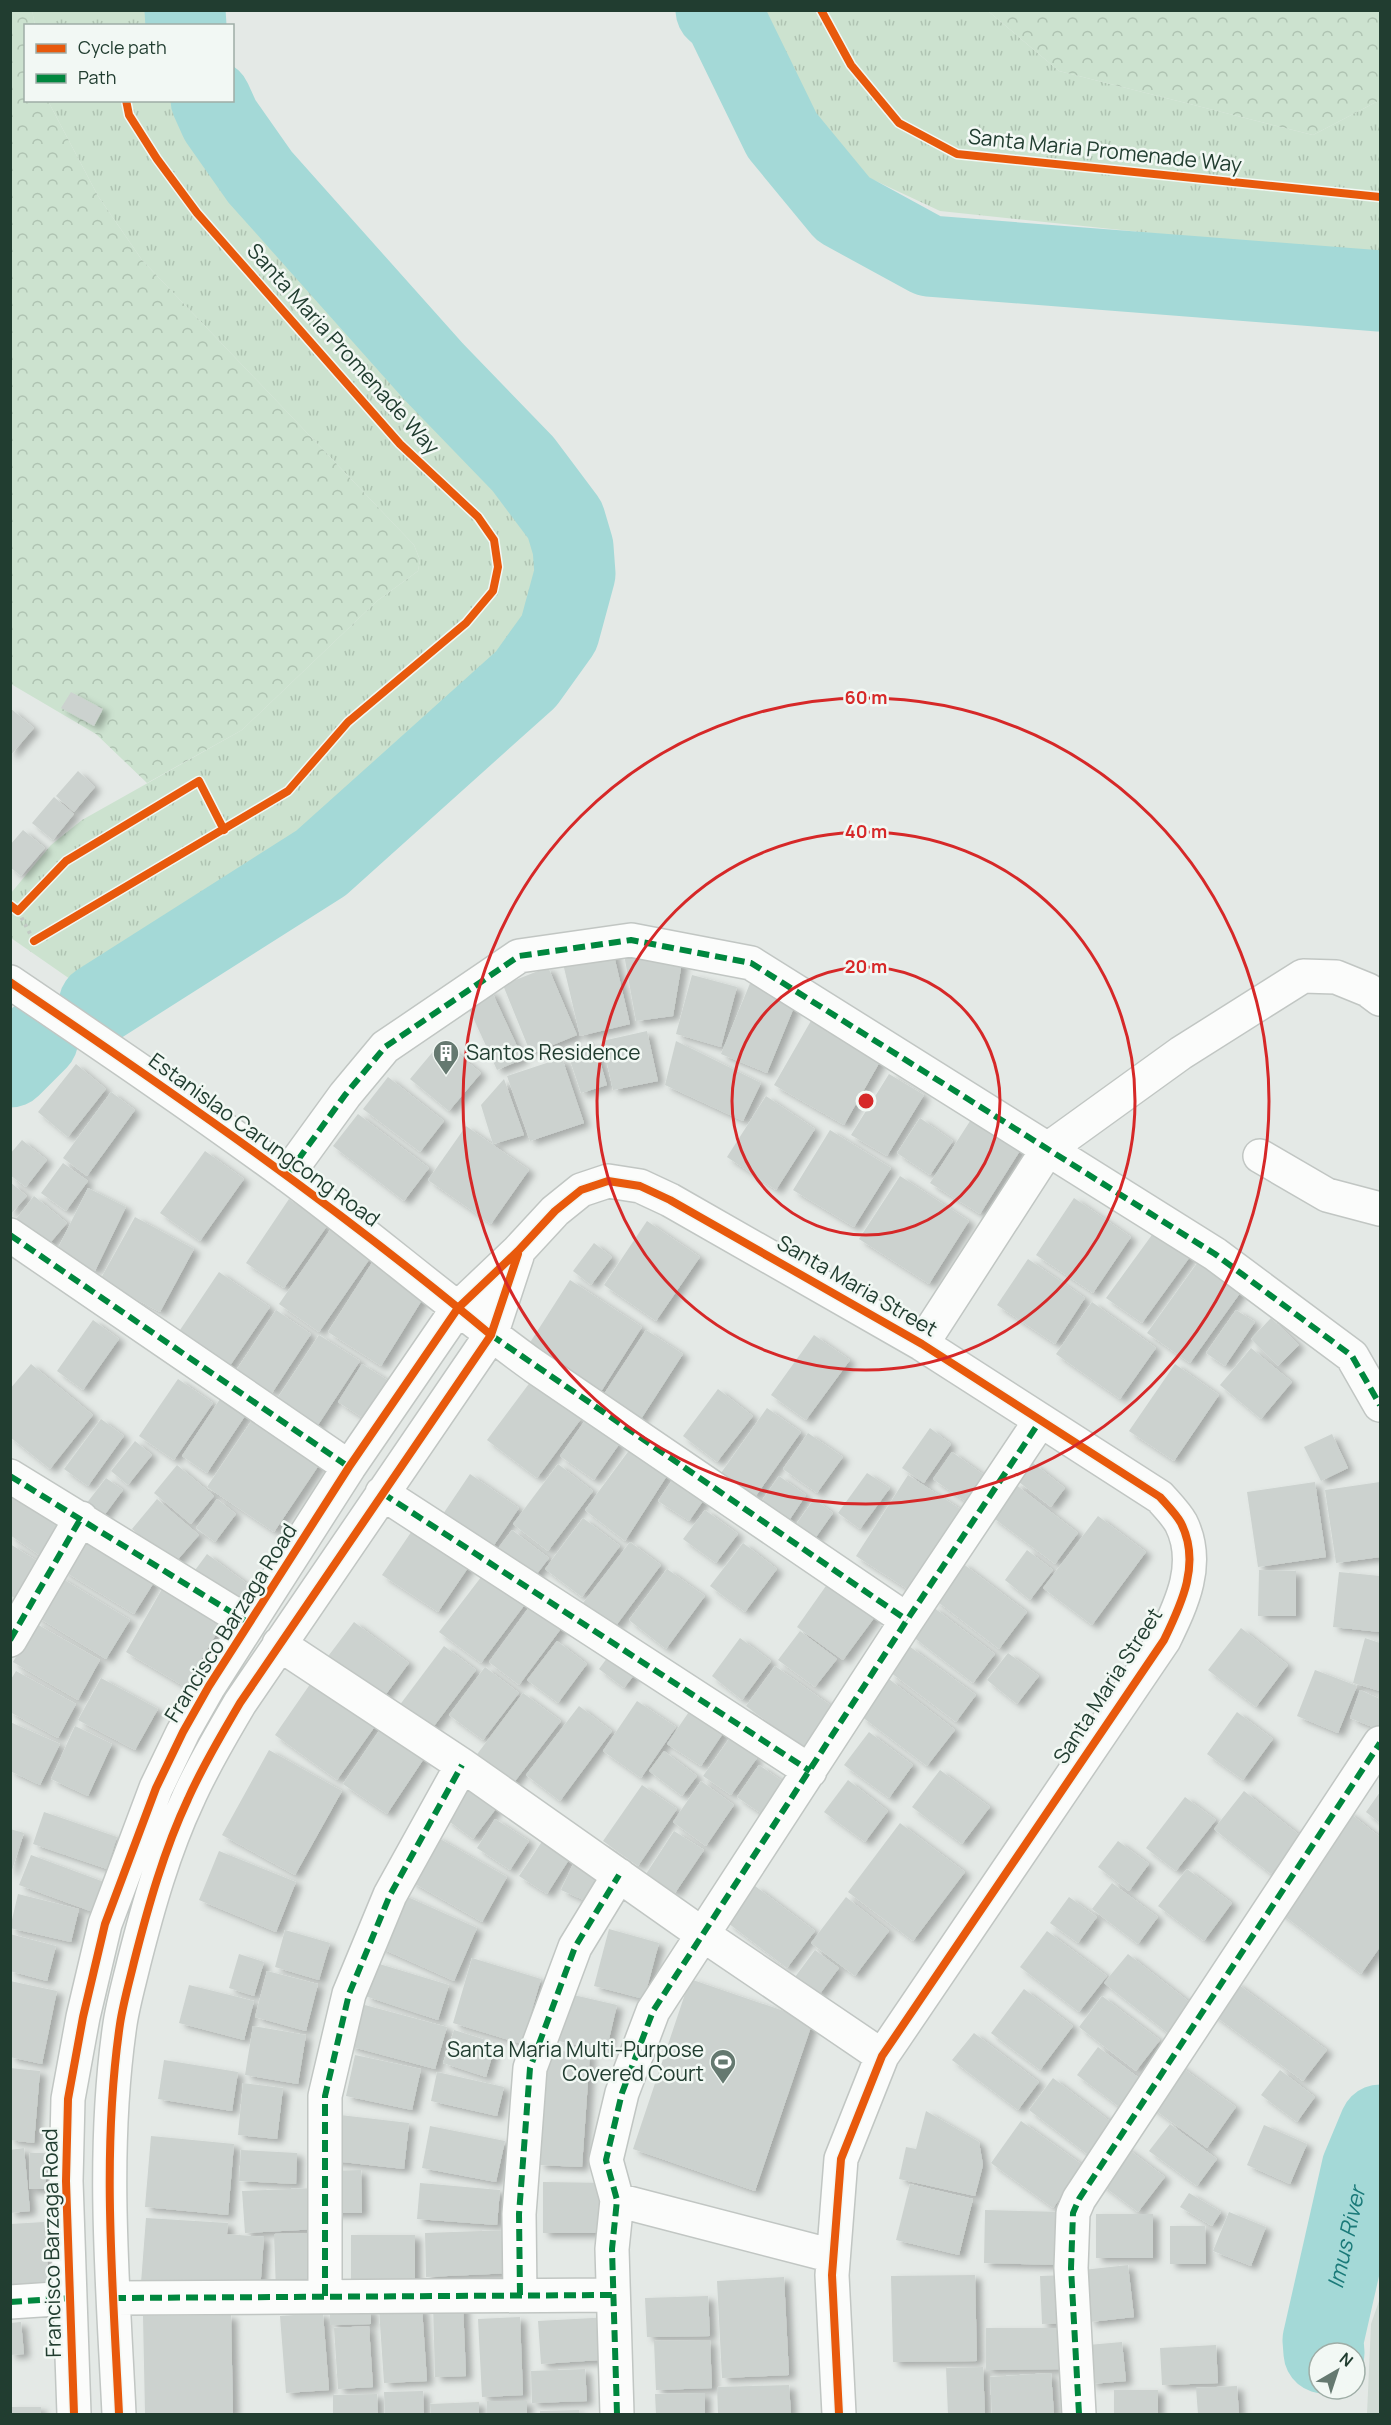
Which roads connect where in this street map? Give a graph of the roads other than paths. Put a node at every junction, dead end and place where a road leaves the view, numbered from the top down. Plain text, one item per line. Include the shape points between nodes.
1 (10, 982) edge
2 (1380, 999) edge
3 (1048, 1149) junction
4 (1260, 1156) dead end
5 (287, 1175) junction
6 (1380, 1209) edge
7 (10, 1235) edge
8 (518, 1251) junction
9 (459, 1308) junction
10 (491, 1335) junction
11 (922, 1344) junction
12 (1380, 1405) edge
13 (1040, 1421) junction
14 (349, 1467) junction
15 (10, 1476) edge
16 (382, 1493) junction
17 (81, 1518) junction
18 (907, 1620) junction
19 (249, 1623) junction
20 (10, 1640) edge
21 (279, 1644) junction
22 (1380, 1743) edge
23 (462, 1765) junction
24 (810, 1771) junction
25 (619, 1875) junction
26 (702, 1934) junction
27 (882, 2056) junction
28 (617, 2200) junction
29 (833, 2256) junction
30 (520, 2295) junction
31 (613, 2295) junction
32 (325, 2296) junction
33 (70, 2298) junction
34 (114, 2298) junction
35 (10, 2302) edge
36 (74, 2415) edge
37 (119, 2415) edge
38 (618, 2415) edge
39 (839, 2415) edge
40 (1079, 2415) edge

1 - 5 street, Estanislao Carungcong Road
2 - 3 street via 1336,977 1304,976 1181,1053
3 - 5 street via 751,963 631,939 519,956 385,1047
3 - 11 street
3 - 12 street via 1215,1254 1352,1356
4 - 6 street via 1327,1195
5 - 9 street, Estanislao Carungcong Road
7 - 14 street
8 - 9 street, Santa Maria Street
8 - 10 street, Santa Maria Street
8 - 11 street, Santa Maria Street via 580,1190 608,1181 640,1186
9 - 10 street, Estanislao Carungcong Road
9 - 14 street, Francisco Barzaga Road
10 - 16 street
10 - 18 street, Estanislao Carungcong Road
11 - 13 street, Santa Maria Street
13 - 18 street
13 - 27 street, Santa Maria Street via 1160,1497 1174,1514 1181,1523 1191,1557 1184,1599 1164,1640
14 - 19 street, Francisco Barzaga Road
15 - 17 street
16 - 21 street
16 - 24 street
17 - 19 street
17 - 20 street
18 - 24 street
19 - 33 street, Francisco Barzaga Road via 199,1705 156,1788 105,1924 68,2099
21 - 23 street
21 - 34 street via 229,1722 187,1800 141,1937 120,2023 112,2099 109,2184
22 - 40 street via 1079,2199 1074,2213 1071,2268
23 - 25 street
23 - 32 street via 390,1895 349,1994 325,2096
24 - 26 street
25 - 26 street
25 - 30 street via 575,1947 530,2068 519,2214
26 - 27 street
26 - 28 street via 653,2012 622,2093 606,2160
27 - 29 street, Santa Maria Street via 841,2159
28 - 29 street
28 - 31 street
29 - 39 street, Santa Maria Street
30 - 31 street
30 - 32 street
31 - 38 street
32 - 34 street
33 - 35 street
33 - 36 street, Francisco Barzaga Road
34 - 37 street

